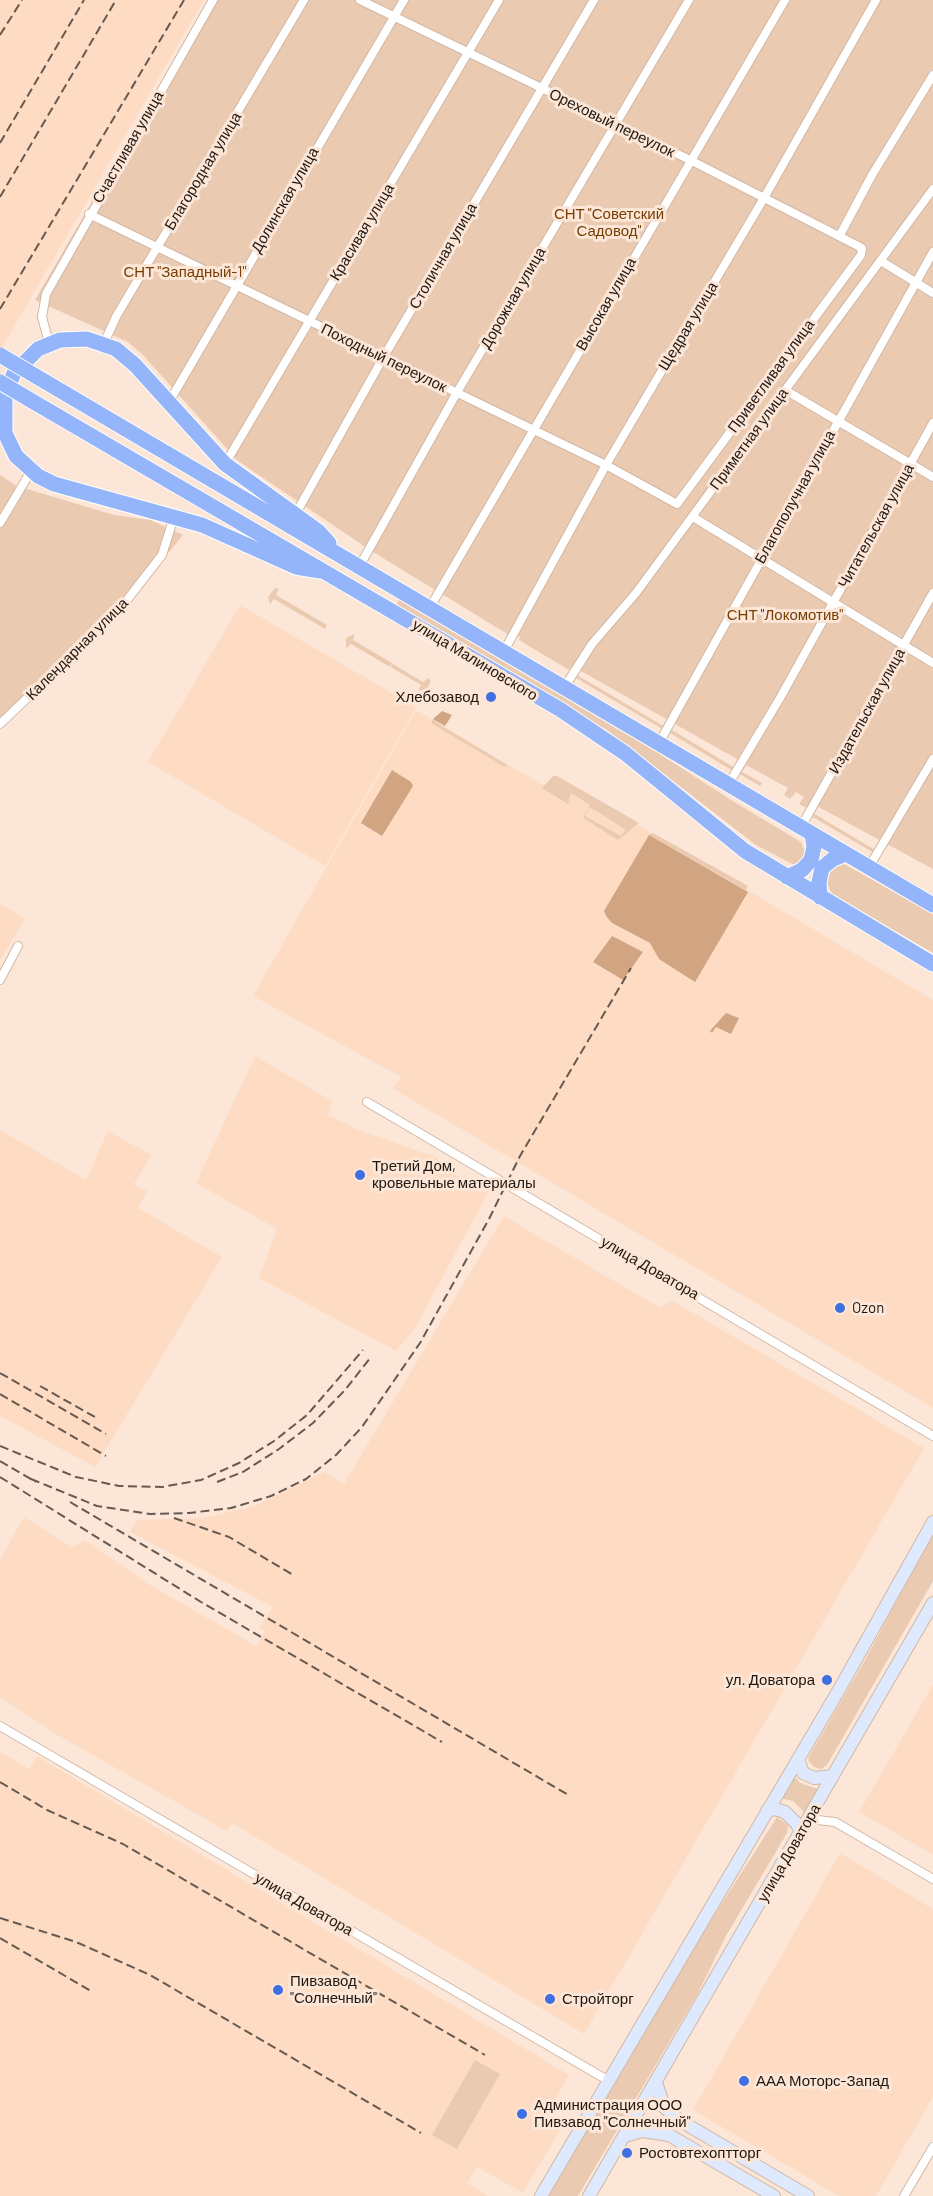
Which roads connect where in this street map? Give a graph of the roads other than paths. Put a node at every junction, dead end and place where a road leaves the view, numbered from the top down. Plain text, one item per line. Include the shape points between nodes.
1 (213, 0) edge
2 (304, 0) edge
3 (360, 0) edge
4 (404, 0) edge
5 (499, 0) edge
6 (594, 0) edge
7 (689, 0) edge
8 (785, 0) edge
9 (876, 0) edge
10 (392, 18) junction
11 (468, 53) junction
12 (933, 75) edge
13 (541, 89) junction
14 (614, 124) junction
15 (690, 160) junction
16 (933, 189) edge
17 (764, 198) junction
18 (89, 214) junction
19 (840, 235) junction
20 (158, 247) junction
21 (862, 249) joint
22 (933, 252) edge
23 (881, 261) junction
24 (915, 283) junction
25 (235, 286) junction
26 (933, 293) edge
27 (310, 321) junction
28 (49, 343) junction
29 (104, 343) junction
30 (0, 355) edge
31 (383, 358) junction
32 (0, 382) edge
33 (785, 390) junction
34 (456, 394) junction
35 (169, 402) junction
36 (837, 422) junction
37 (933, 423) edge
38 (532, 430) junction
39 (3, 434) edge
40 (225, 464) junction
41 (910, 464) junction
42 (606, 465) junction
43 (31, 471) junction
44 (933, 477) edge
45 (677, 504) joint
46 (295, 515) junction
47 (174, 517) junction
48 (693, 517) junction
49 (0, 523) edge
50 (338, 555) junction
51 (761, 561) junction
52 (359, 567) junction
53 (329, 573) junction
54 (933, 593) edge
55 (833, 603) junction
56 (429, 609) junction
57 (904, 646) junction
58 (503, 653) junction
59 (933, 663) edge
60 (564, 688) junction
61 (0, 724) edge
62 (658, 743) junction
63 (933, 759) edge
64 (728, 785) junction
65 (806, 831) junction
66 (846, 854) junction
67 (869, 867) junction
68 (787, 877) junction
69 (820, 897) junction
70 (933, 905) edge
71 (18, 946) dead end
72 (933, 964) edge
73 (0, 980) edge
74 (367, 1102) dead end
75 (933, 1436) edge
76 (933, 1522) edge
77 (933, 1603) edge
78 (0, 1726) edge
79 (798, 1760) junction
80 (834, 1776) junction
81 (766, 1811) junction
82 (809, 1819) junction
83 (801, 1834) junction
84 (933, 1879) edge
85 (609, 2081) junction
86 (656, 2082) junction
87 (625, 2136) junction
88 (933, 2147) edge
89 (541, 2196) edge
90 (589, 2196) edge
91 (774, 2196) edge
92 (808, 2196) edge
93 (904, 2196) edge

1 - 18 street, Счастливая улица
2 - 20 street, Благородная улица
3 - 10 street, Ореховый переулок
4 - 10 street, Долинская улица
5 - 11 street, Красивая улица
6 - 13 street, Столичная улица
7 - 14 street, Дорожная улица
8 - 15 street, Высокая улица
9 - 17 street, Щедрая улица
10 - 11 street, Ореховый переулок
10 - 25 street, Долинская улица
11 - 13 street, Ореховый переулок
11 - 27 street, Красивая улица
12 - 19 street
13 - 14 street, Ореховый переулок
13 - 31 street, Столичная улица
14 - 15 street, Ореховый переулок
14 - 34 street, Дорожная улица
15 - 17 street, Ореховый переулок
15 - 38 street, Высокая улица
16 - 23 street, Приметная улица
17 - 19 street, Ореховый переулок
17 - 42 street, Щедрая улица
18 - 20 street, Походный переулок
18 - 28 street, Счастливая улица via 46,294 42,317
19 - 21 street, Ореховый переулок
20 - 25 street, Походный переулок
20 - 29 street, Благородная улица
21 - 45 street, Приветливая улица
22 - 24 street, Благополучная улица
23 - 24 street
23 - 33 street, Приметная улица
24 - 26 street
24 - 36 street, Благополучная улица
25 - 27 street, Походный переулок
25 - 35 street, Долинская улица
27 - 31 street, Походный переулок
27 - 40 street, Красивая улица
28 - 29 highway via 72,338
28 - 39 highway via 21,364 8,384
29 - 35 highway via 126,356
30 - 50 highway, улица Малиновского, bridge
31 - 34 street, Походный переулок
31 - 46 street, Столичная улица
32 - 53 highway, улица Малиновского, bridge
33 - 36 street
33 - 48 street, Приметная улица
34 - 38 street, Походный переулок
34 - 52 street, Дорожная улица
35 - 40 highway
36 - 41 street
36 - 51 street, Благополучная улица
37 - 41 street, Читательская улица
38 - 42 street, Походный переулок
38 - 56 street, Высокая улица
39 - 43 highway
40 - 46 highway
41 - 44 street
41 - 55 street, Читательская улица
42 - 45 street, Походный переулок
42 - 58 street, Щедрая улица
43 - 47 highway via 54,484
43 - 49 street
46 - 50 highway via 322,534
47 - 53 highway via 226,534 296,567
47 - 61 street, Календарная улица via 159,560 120,609
48 - 51 street
48 - 60 street, Приметная улица via 592,644
50 - 52 highway, улица Малиновского
51 - 55 street
51 - 62 street, Благополучная улица
52 - 56 highway, улица Малиновского
53 - 68 highway, улица Малиновского via 591,730 728,838
54 - 57 street, Издательская улица
55 - 57 street
55 - 64 street, Читательская улица
56 - 58 highway, улица Малиновского
57 - 59 street
57 - 65 street, Издательская улица
58 - 60 highway, улица Малиновского
60 - 62 highway, улица Малиновского
62 - 64 highway, улица Малиновского
63 - 67 street
64 - 65 highway, улица Малиновского
65 - 66 highway, улица Малиновского
65 - 68 highway via 814,847 811,860
66 - 67 highway, улица Малиновского
66 - 69 highway via 822,868
67 - 70 highway, улица Малиновского
68 - 69 highway, улица Малиновского
69 - 72 highway, улица Малиновского
71 - 73 street
74 - 75 street, улица Доватора
76 - 79 street
77 - 80 street, улица Доватора
78 - 85 street, улица Доватора
79 - 80 street via 800,1768 814,1778
79 - 81 street
80 - 82 street, улица Доватора
81 - 83 street via 785,1812
81 - 85 street
82 - 83 street, улица Доватора
82 - 84 street via 841,1825
83 - 86 street, улица Доватора
85 - 89 street
86 - 87 street, улица Доватора
86 - 92 street via 664,2106 679,2120
87 - 90 street, улица Доватора
87 - 91 street via 642,2131 669,2134
88 - 93 street

